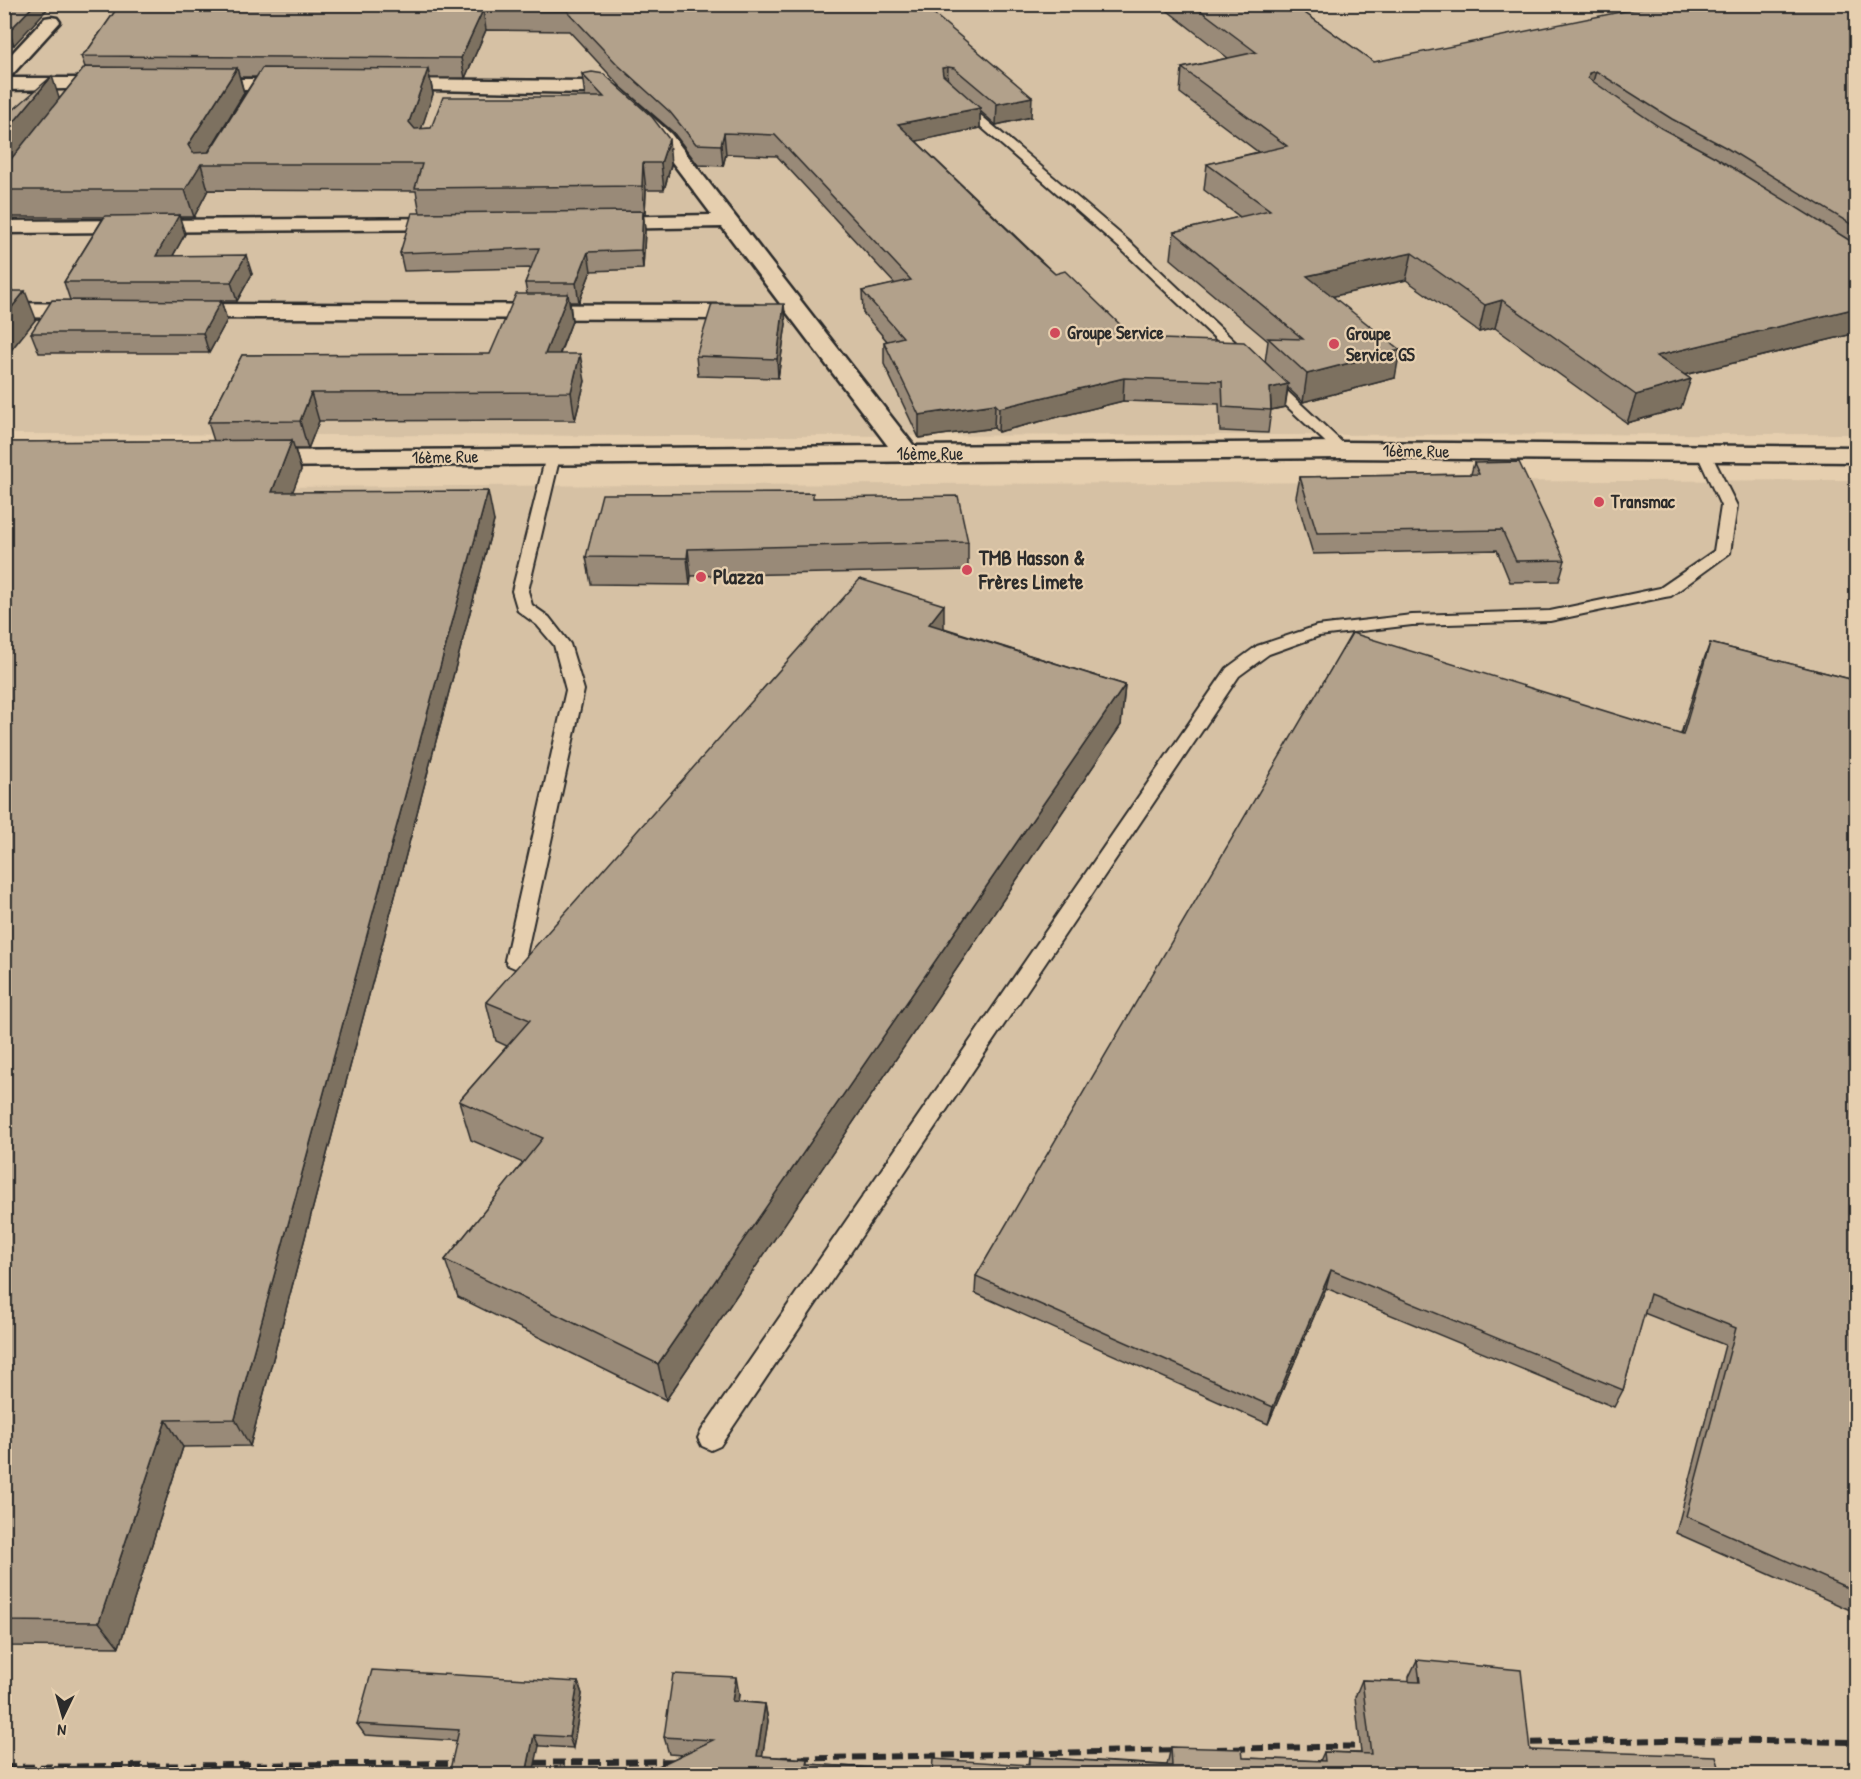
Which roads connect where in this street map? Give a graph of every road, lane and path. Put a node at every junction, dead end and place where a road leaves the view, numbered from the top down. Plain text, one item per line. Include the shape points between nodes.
1 (51, 22) dead end
2 (4, 74) edge
3 (4, 84) edge
4 (87, 84) junction
5 (134, 84) edge
6 (180, 84) edge
7 (261, 85) junction
8 (320, 85) edge
9 (366, 85) edge
10 (448, 85) junction
11 (948, 92) edge
12 (73, 102) edge
13 (249, 104) edge
14 (441, 106) edge
15 (728, 222) junction
16 (474, 224) edge
17 (580, 224) edge
18 (4, 227) edge
19 (4, 310) edge
20 (107, 311) edge
21 (155, 311) edge
22 (798, 312) junction
23 (1342, 450) junction
24 (907, 454) junction
25 (1704, 454) junction
26 (1857, 455) edge
27 (553, 456) junction
28 (231, 459) edge
29 (515, 960) dead end
30 (711, 1438) dead end

1 - 2 street
3 - 4 street
4 - 5 street
4 - 12 street
6 - 7 street
7 - 8 street
7 - 13 street
9 - 10 street
10 - 14 street
10 - 15 street via 584,87 614,92 664,138
11 - 23 lane via 1127,247
15 - 17 street
15 - 22 street
16 - 18 street
19 - 20 street
21 - 22 street
22 - 24 street
23 - 24 street, 16ème Rue
23 - 25 street, 16ème Rue
24 - 27 street, 16ème Rue
25 - 26 street, 16ème Rue
25 - 30 lane via 1730,506 1722,553 1665,592 1550,616 1412,620 1317,631 1263,650 1233,672
27 - 28 street, 16ème Rue
27 - 29 lane via 520,591 524,607 543,621 562,644 575,690

